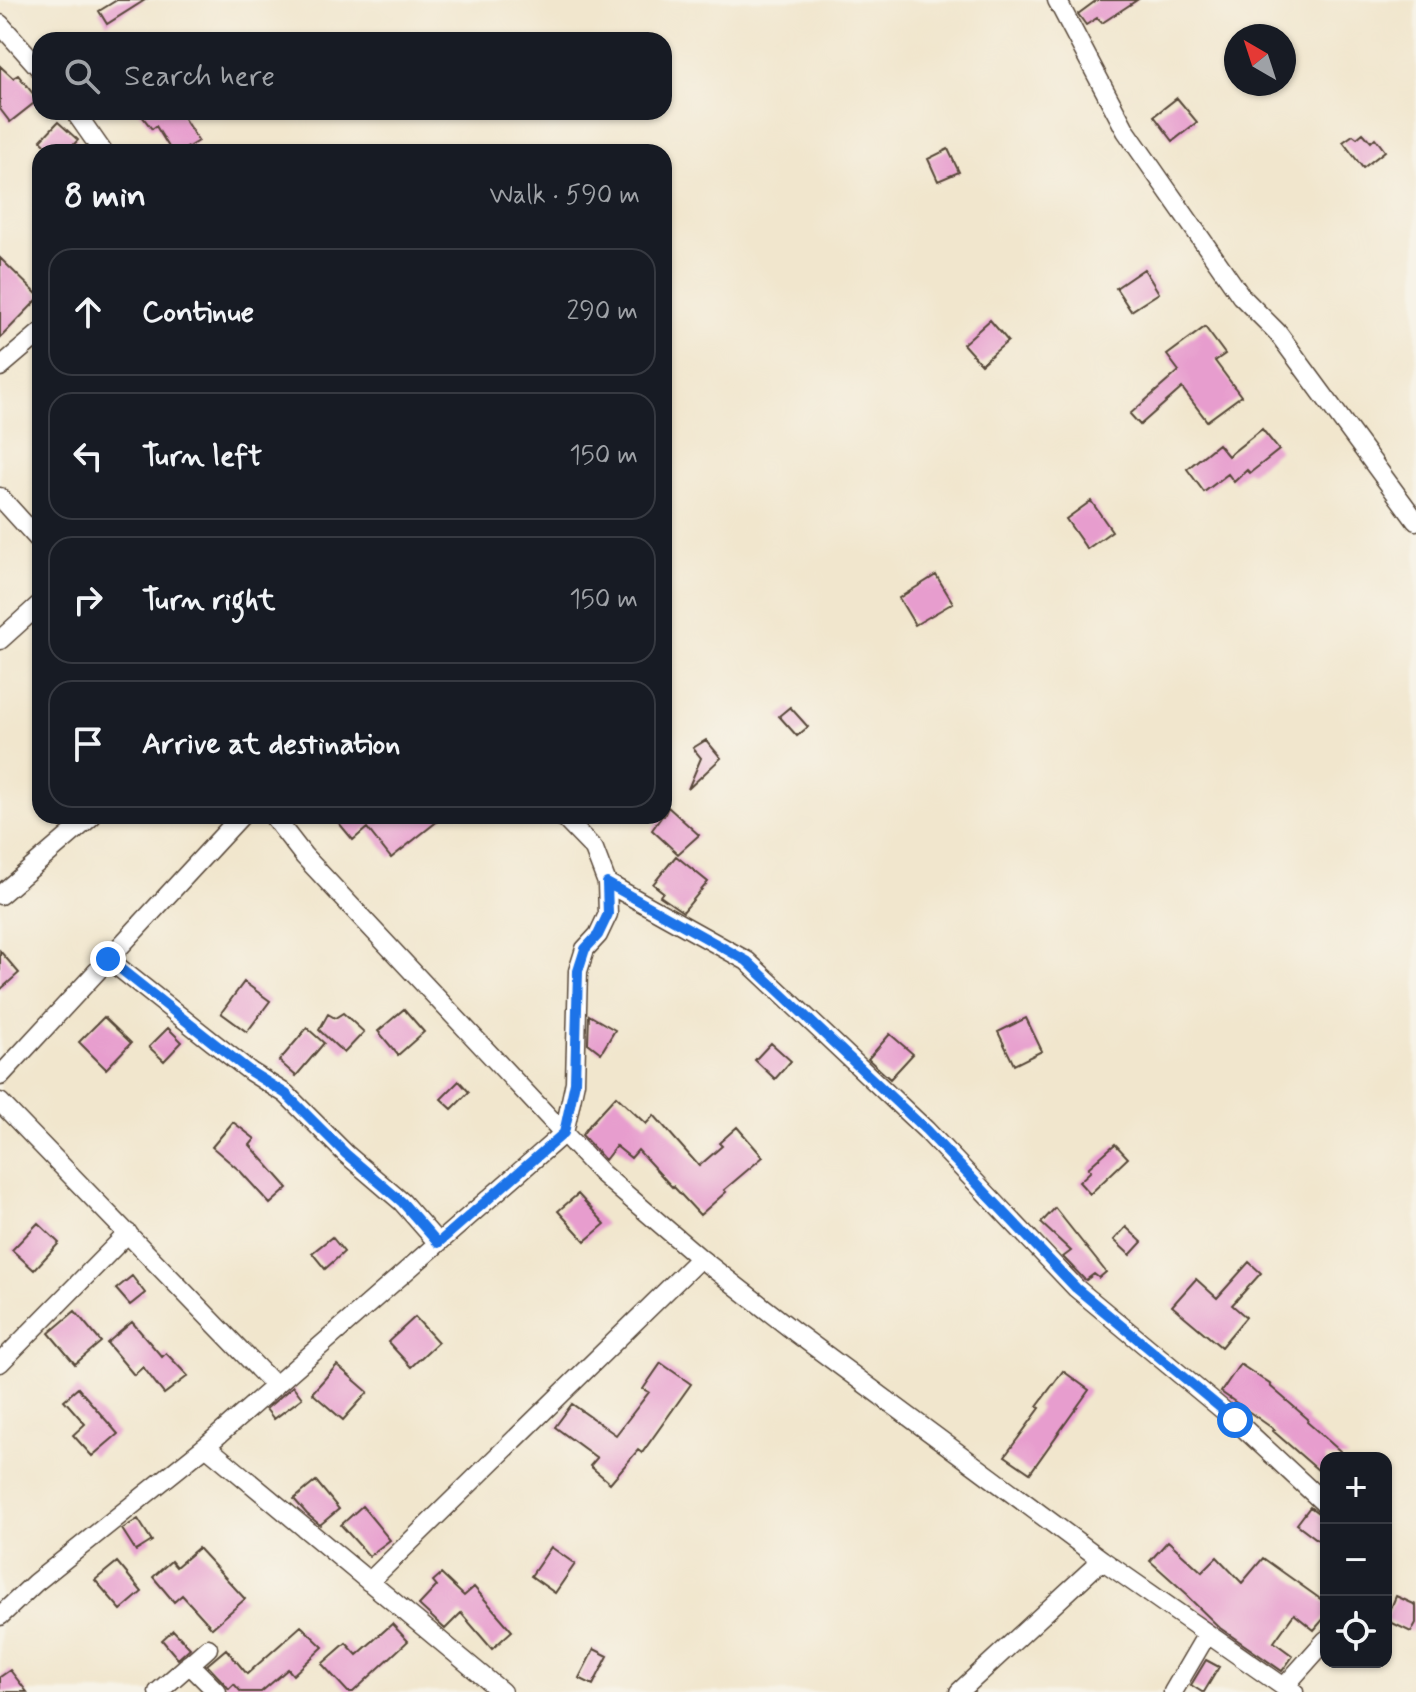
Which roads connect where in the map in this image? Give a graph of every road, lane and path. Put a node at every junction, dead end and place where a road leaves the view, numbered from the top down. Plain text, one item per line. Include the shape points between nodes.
1 (1057, 0) edge
2 (0, 24) edge
3 (32, 60) edge
4 (81, 120) edge
5 (97, 144) edge
6 (32, 340) edge
7 (0, 367) edge
8 (0, 497) edge
9 (1416, 521) edge
10 (32, 532) edge
11 (32, 611) edge
12 (0, 640) edge
13 (83, 824) edge
14 (234, 824) edge
15 (279, 824) edge
16 (570, 824) edge
17 (607, 883) junction
18 (0, 895) edge
19 (108, 959) junction
20 (0, 1076) edge
21 (0, 1102) edge
22 (564, 1133) junction
23 (128, 1233) junction
24 (438, 1243) junction
25 (700, 1258) junction
26 (0, 1363) edge
27 (275, 1386) junction
28 (206, 1446) junction
29 (1320, 1499) edge
30 (1102, 1560) junction
31 (369, 1582) junction
32 (0, 1616) edge
33 (1207, 1634) junction
34 (208, 1648) dead end
35 (1320, 1648) edge
36 (189, 1664) junction
37 (1289, 1690) edge
38 (158, 1692) edge
39 (217, 1692) edge
40 (502, 1692) edge
41 (959, 1692) edge
42 (1173, 1692) edge

1 - 9 street via 1152,170 1241,296 1277,332
2 - 3 street
4 - 5 street
6 - 7 street
8 - 10 street
11 - 12 street
13 - 18 street
14 - 19 street
15 - 22 street
16 - 17 street via 594,849
17 - 22 street via 608,914 585,949 578,971 575,1082
17 - 29 street via 747,961 926,1130 1076,1288 1235,1420
19 - 20 street
19 - 24 street via 286,1094 402,1202
21 - 23 street
22 - 24 street
22 - 25 street via 601,1173
23 - 26 street
23 - 27 street
24 - 27 street
25 - 30 street
25 - 31 street
27 - 28 street
28 - 31 street
28 - 32 street
30 - 33 street
30 - 41 street
31 - 40 street
33 - 37 street
33 - 42 street
34 - 36 street
35 - 37 street
36 - 38 street
36 - 39 street

